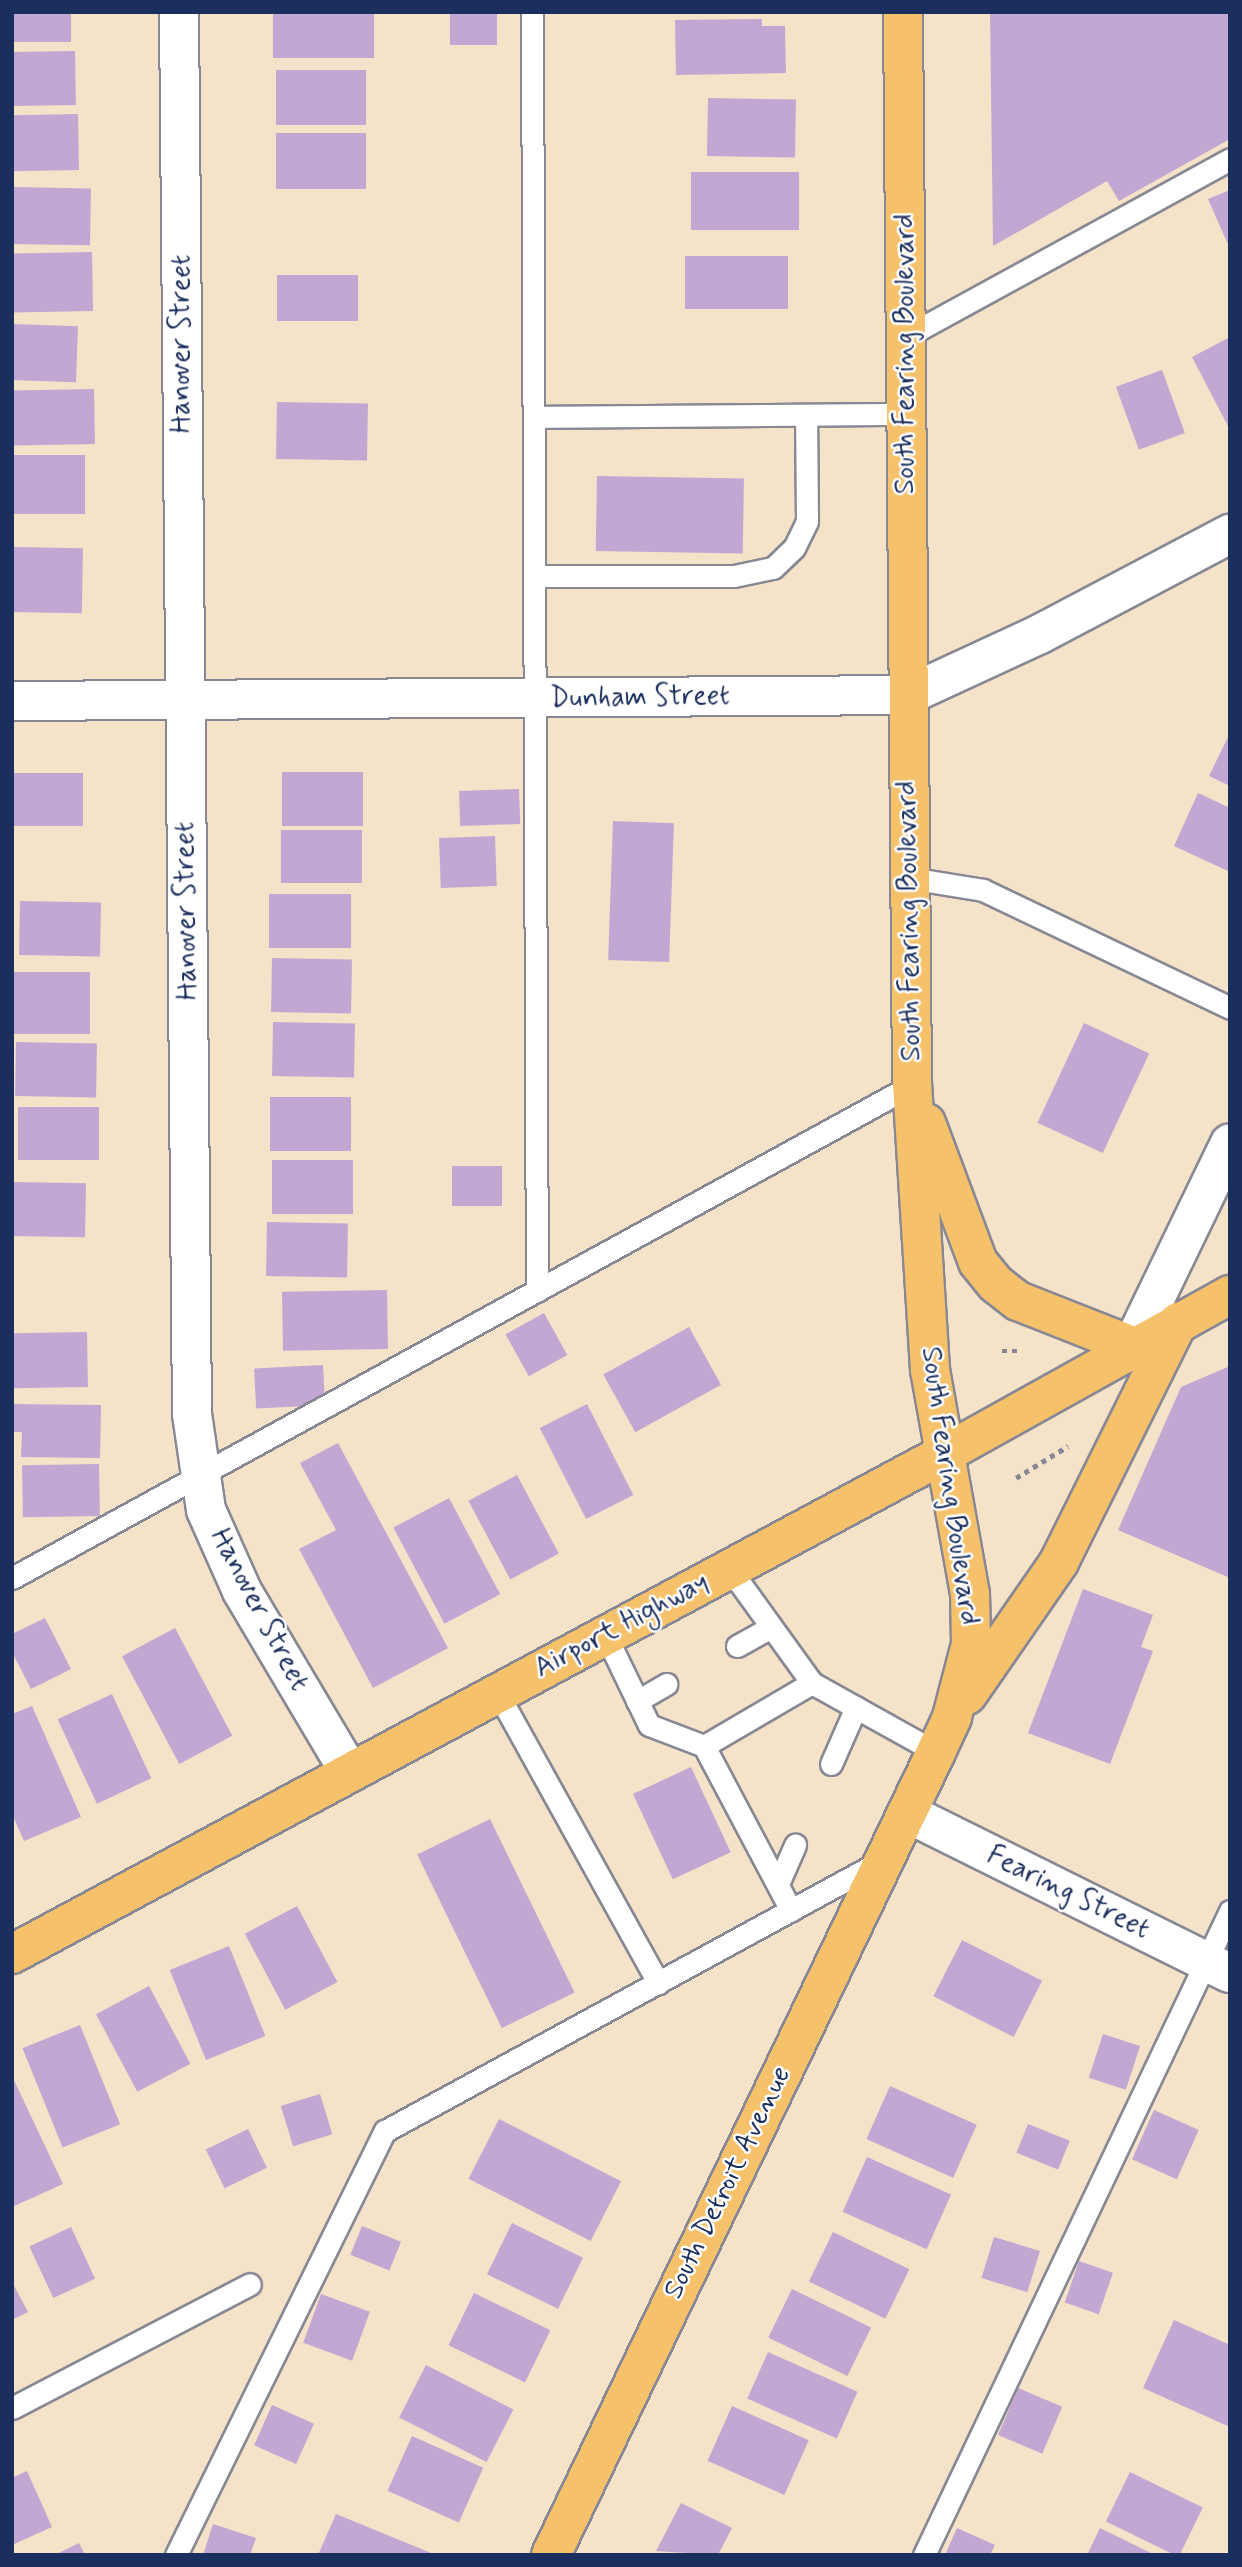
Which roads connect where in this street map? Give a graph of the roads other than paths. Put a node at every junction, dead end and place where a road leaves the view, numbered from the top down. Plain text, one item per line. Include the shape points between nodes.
1 (179, 12) edge
2 (532, 12) edge
3 (903, 12) edge
4 (1230, 159) edge
5 (907, 336) junction
6 (907, 414) junction
7 (806, 415) junction
8 (535, 417) junction
9 (1230, 534) edge
10 (536, 576) junction
11 (908, 695) junction
12 (537, 699) junction
13 (12, 701) edge
14 (185, 701) junction
15 (910, 878) junction
16 (1230, 1008) edge
17 (912, 1085) junction
18 (1230, 1143) edge
19 (537, 1291) junction
20 (1230, 1295) edge
21 (1178, 1322) junction
22 (1132, 1346) junction
23 (944, 1454) junction
24 (201, 1476) junction
25 (729, 1568) junction
26 (12, 1578) edge
27 (771, 1628) junction
28 (605, 1634) junction
29 (737, 1646) dead end
30 (812, 1683) junction
31 (667, 1684) dead end
32 (497, 1692) junction
33 (638, 1700) junction
34 (856, 1707) junction
35 (952, 1717) junction
36 (704, 1746) junction
37 (936, 1752) junction
38 (831, 1764) dead end
39 (349, 1771) junction
40 (907, 1813) junction
41 (795, 1845) dead end
42 (883, 1860) junction
43 (778, 1884) junction
44 (791, 1910) junction
45 (1230, 1911) edge
46 (12, 1954) edge
47 (1217, 1967) edge
48 (658, 1983) junction
49 (250, 2284) dead end
50 (12, 2408) edge
51 (176, 2555) edge
52 (551, 2555) edge
53 (924, 2555) edge

1 - 14 street, Hanover Street
2 - 8 lane
3 - 5 main road, South Fearing Boulevard
4 - 5 lane
5 - 6 main road, South Fearing Boulevard
6 - 7 lane
6 - 11 main road, South Fearing Boulevard
7 - 8 lane
7 - 10 lane via 807,521 794,548 772,568 734,576
8 - 10 lane
9 - 11 street, Dunham Street via 1040,634
10 - 12 lane
11 - 12 street, Dunham Street
11 - 15 main road, South Fearing Boulevard
12 - 14 street, Dunham Street
12 - 19 lane
13 - 14 street, Dunham Street
14 - 24 street, Hanover Street via 192,1414
15 - 16 lane via 983,890
15 - 17 main road, South Fearing Boulevard
17 - 19 lane
17 - 22 main road via 978,1262 996,1284 1018,1301
17 - 23 main road, South Fearing Boulevard via 929,1355
18 - 22 street
19 - 24 lane
20 - 21 main road, Airport Highway
21 - 22 main road, Airport Highway
21 - 35 main road via 1059,1562
22 - 23 main road, Airport Highway
23 - 25 main road, Airport Highway
23 - 35 main road, South Fearing Boulevard via 970,1594 971,1644
24 - 26 lane
24 - 39 street, Hanover Street via 206,1510 242,1591
25 - 27 lane
25 - 28 main road, Airport Highway
27 - 29 lane
27 - 30 lane
28 - 32 main road, Airport Highway
28 - 33 lane
30 - 34 lane
30 - 36 lane
31 - 33 lane
32 - 39 main road, Airport Highway
32 - 48 lane
33 - 36 lane via 649,1725
34 - 37 lane
34 - 38 lane
35 - 37 main road, South Fearing Boulevard
36 - 43 lane
37 - 40 main road, South Fearing Boulevard
39 - 46 main road, Airport Highway
40 - 42 main road, South Detroit Avenue
40 - 47 street, Fearing Street
41 - 43 lane
42 - 44 lane
42 - 52 main road, South Detroit Avenue
43 - 44 lane
44 - 48 lane
45 - 47 lane
47 - 53 lane
48 - 51 lane via 385,2131
49 - 50 lane

